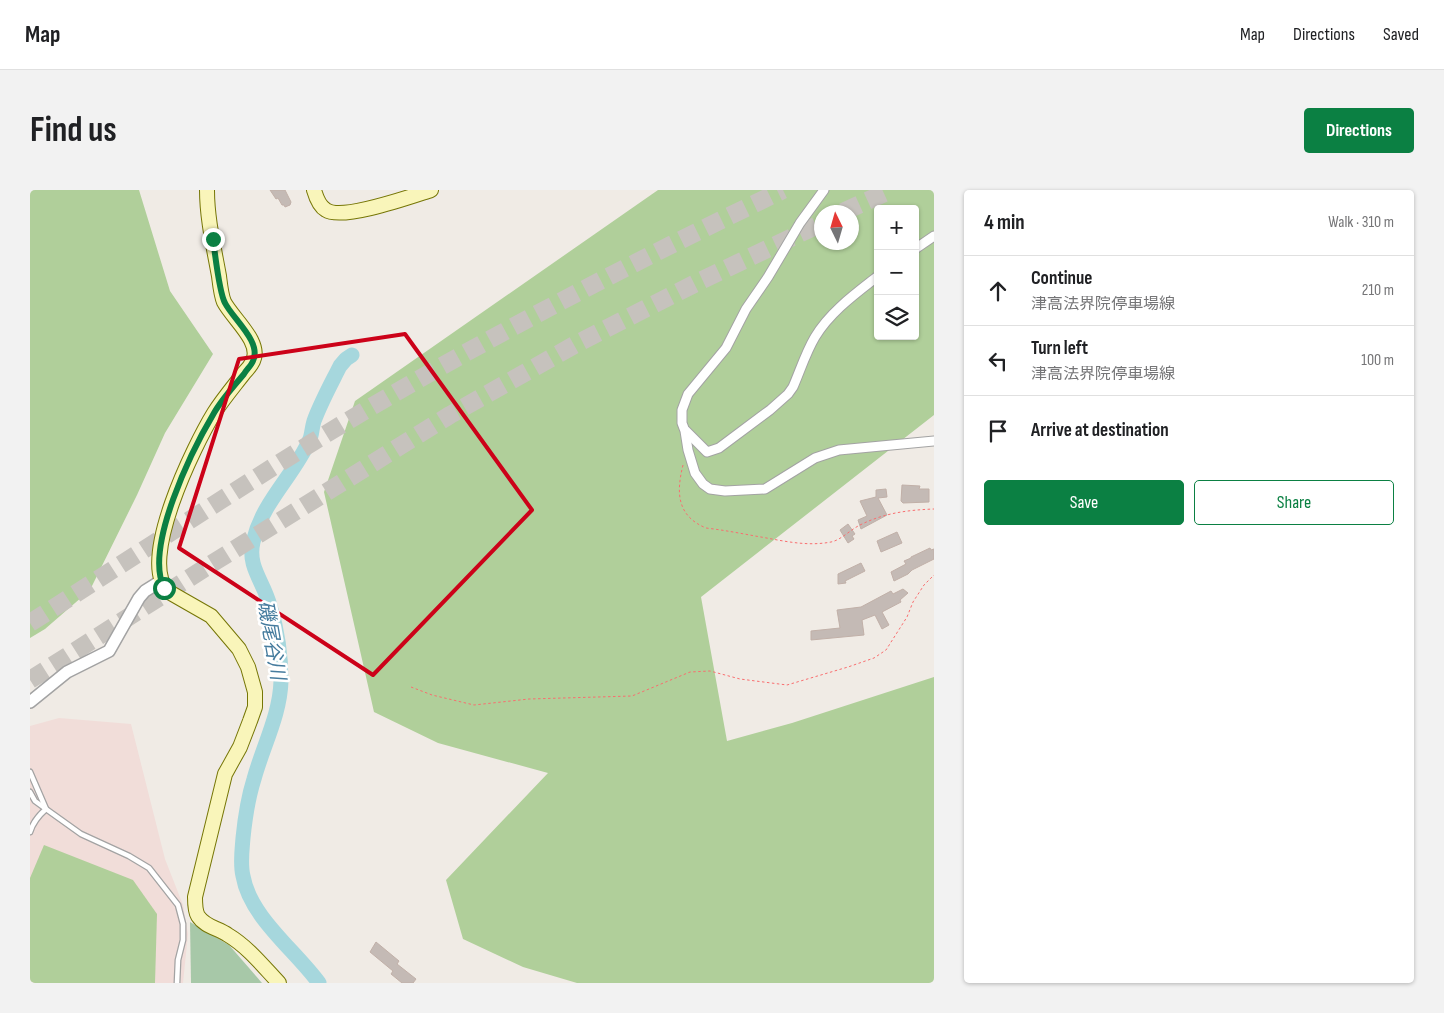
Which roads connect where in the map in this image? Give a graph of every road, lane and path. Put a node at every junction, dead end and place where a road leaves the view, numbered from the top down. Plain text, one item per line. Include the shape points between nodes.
1 (207, 190) edge
2 (314, 190) edge
3 (431, 190) edge
4 (824, 190) edge
5 (934, 236) edge
6 (919, 246) edge
7 (874, 279) edge
8 (685, 431) junction
9 (934, 441) edge
10 (688, 450) junction
11 (934, 509) edge
12 (934, 575) edge
13 (161, 582) junction
14 (411, 687) dead end
15 (30, 702) edge
16 (30, 772) edge
17 (30, 792) edge
18 (46, 809) junction
19 (30, 832) edge
20 (177, 983) edge
21 (279, 983) edge

1 - 13 main road via 224,301 255,350 253,361 215,412 180,481 161,537
2 - 3 main road via 326,210 337,213 386,204
4 - 8 street via 746,309 726,348 688,394 682,410
5 - 6 street
7 - 8 street via 823,325 793,387 770,410 719,448 707,452
8 - 10 street
9 - 10 street via 839,450 815,458 765,488 725,491 710,489 703,484 695,473
10 - 11 path via 681,473 681,506 688,517 706,528 811,544 833,542 860,525 887,514
12 - 14 path via 913,602 886,650 848,668 787,686 710,671 690,672 632,696 529,698 474,705
13 - 15 street via 139,598 109,651 67,672
13 - 21 main road via 169,592 211,616 239,648 252,679 255,706 240,747 225,774 195,897 197,916 248,950
16 - 18 lane
17 - 18 lane via 34,801
18 - 19 lane via 32,824
18 - 20 lane via 81,834 149,868 165,888 178,906 183,924

